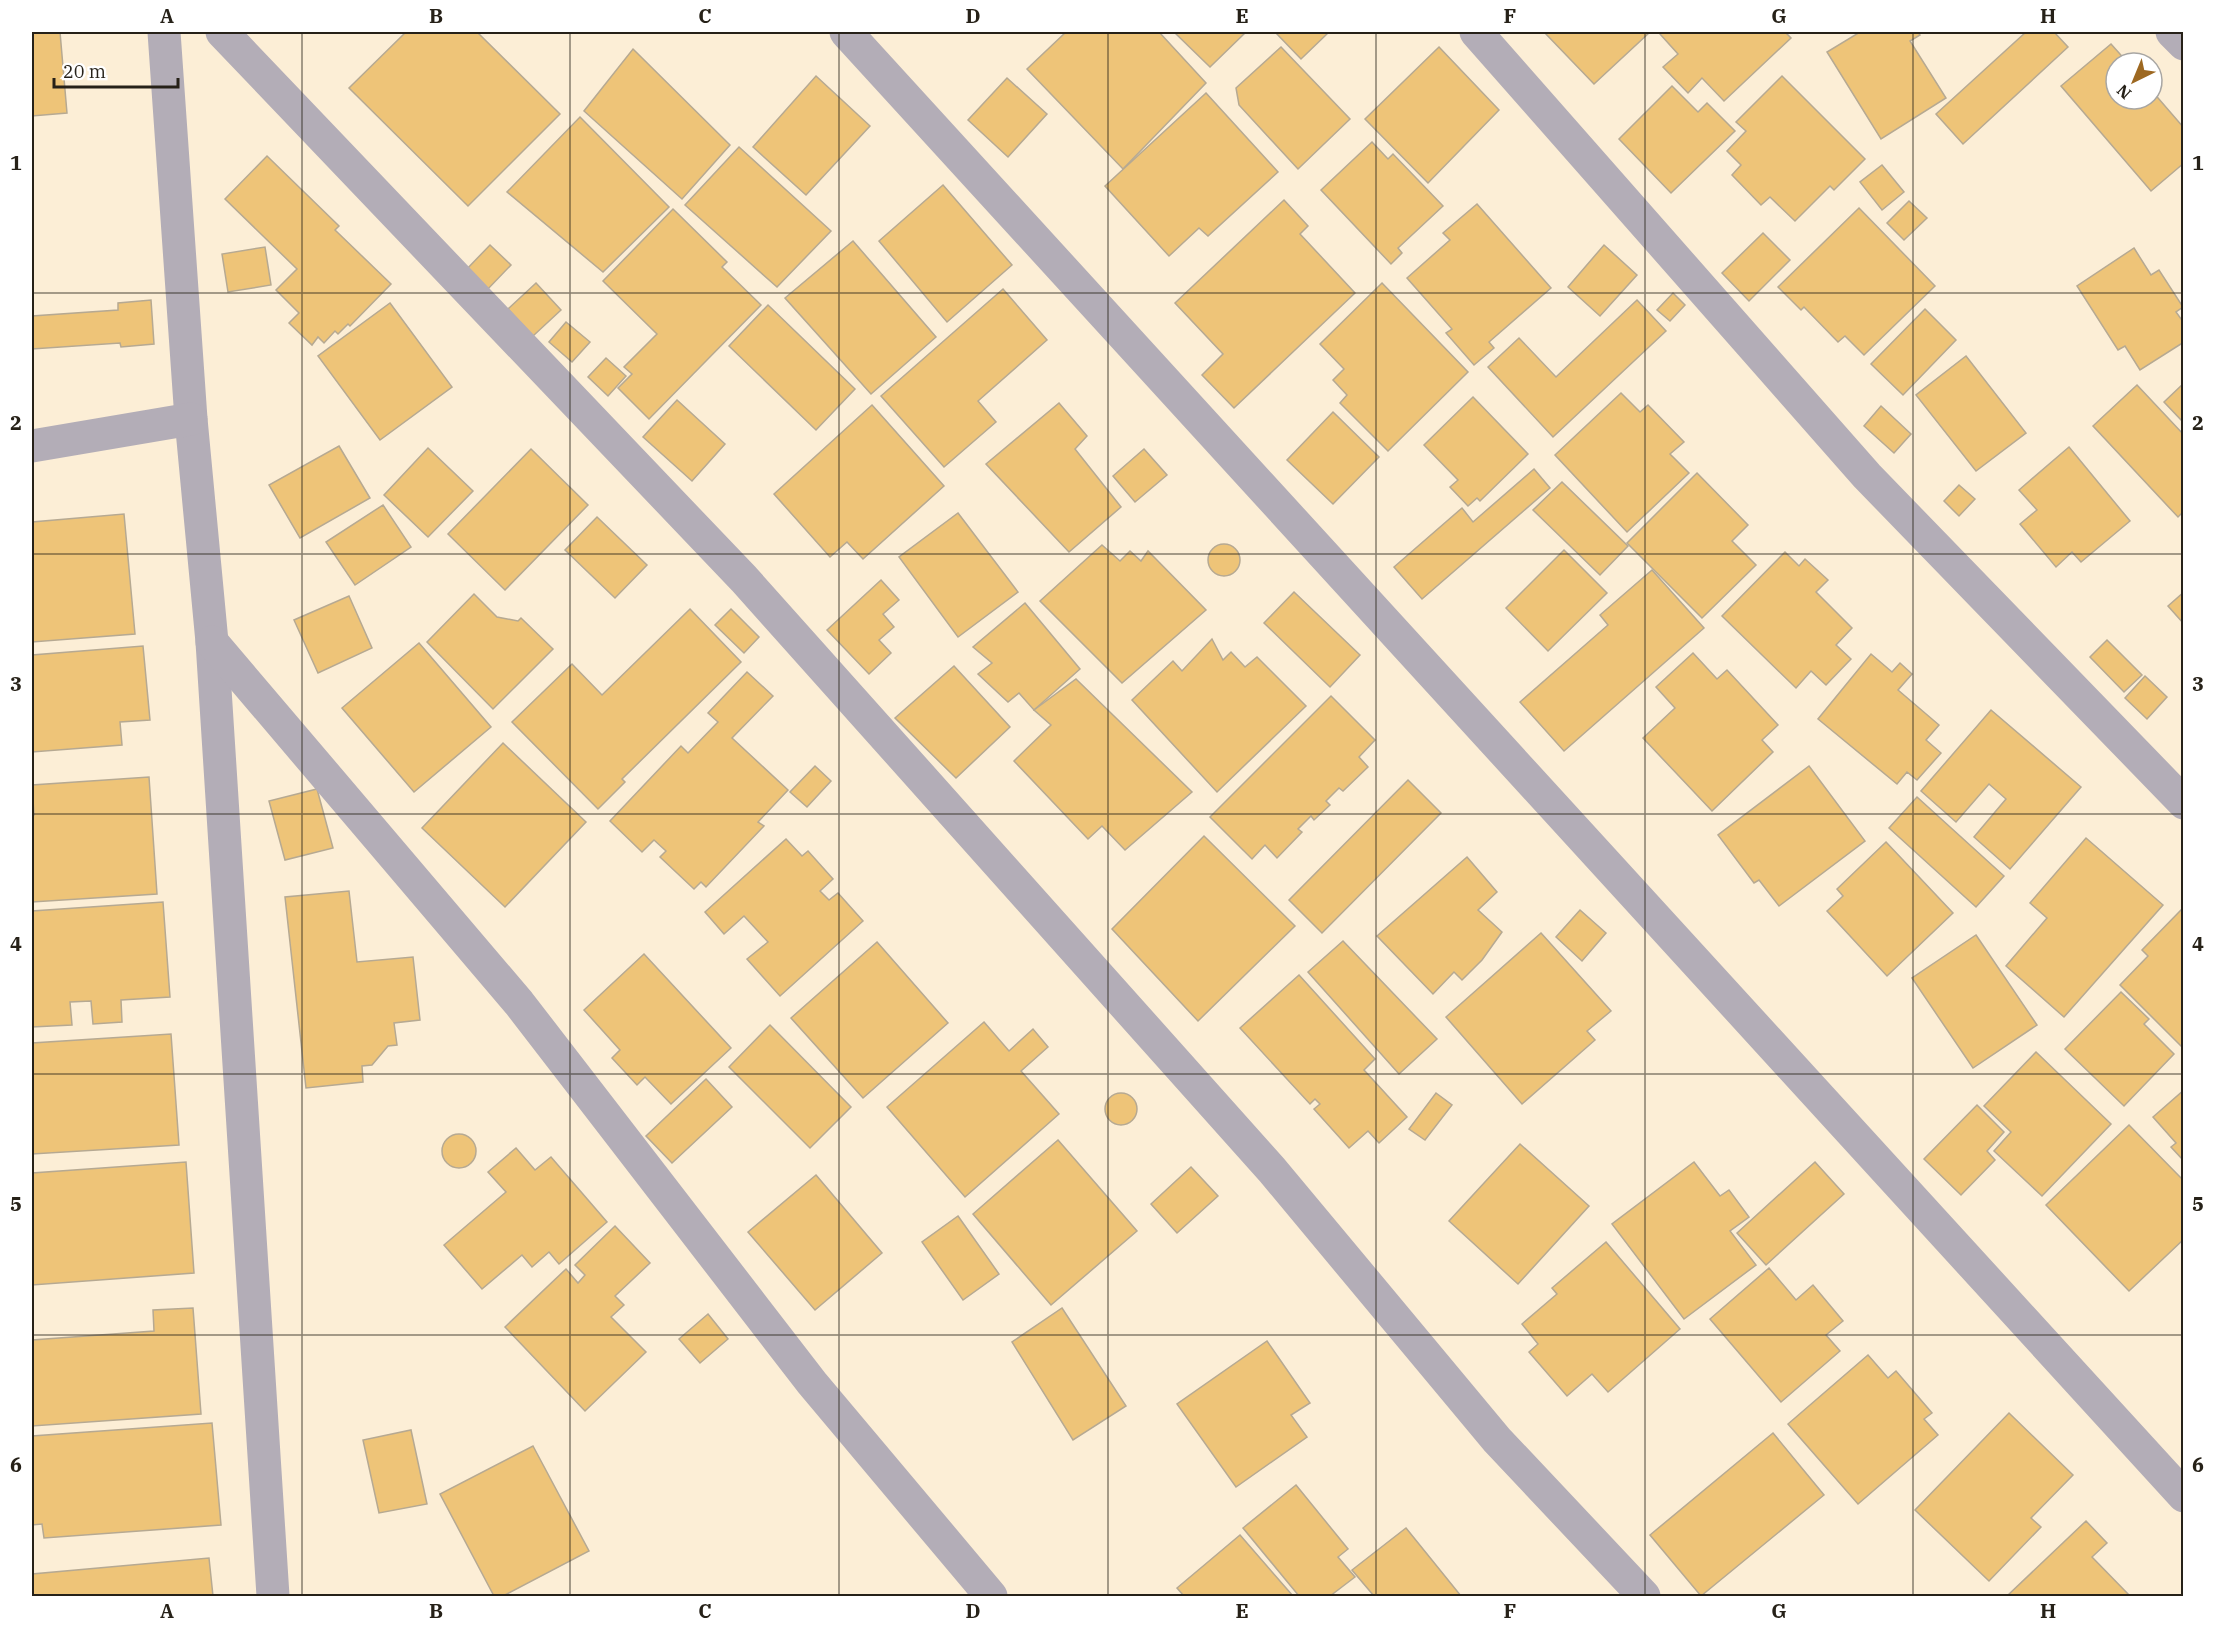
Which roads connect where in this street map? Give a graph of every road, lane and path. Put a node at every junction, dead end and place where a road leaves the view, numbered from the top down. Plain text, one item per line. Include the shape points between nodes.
1 (164, 32) edge
2 (222, 32) edge
3 (846, 32) edge
4 (1476, 32) edge
5 (2172, 32) edge
6 (2184, 44) edge
7 (191, 419) junction
8 (32, 446) edge
9 (212, 642) junction
10 (2184, 803) edge
11 (2184, 1496) edge
12 (273, 1596) edge
13 (991, 1596) edge
14 (1644, 1596) edge

1 - 7 street
2 - 14 street via 744,579 1272,1170 1497,1440
3 - 11 street
4 - 10 street via 1867,476
5 - 6 street
7 - 8 street
7 - 9 street
9 - 12 street
9 - 13 street via 519,1003 812,1383

